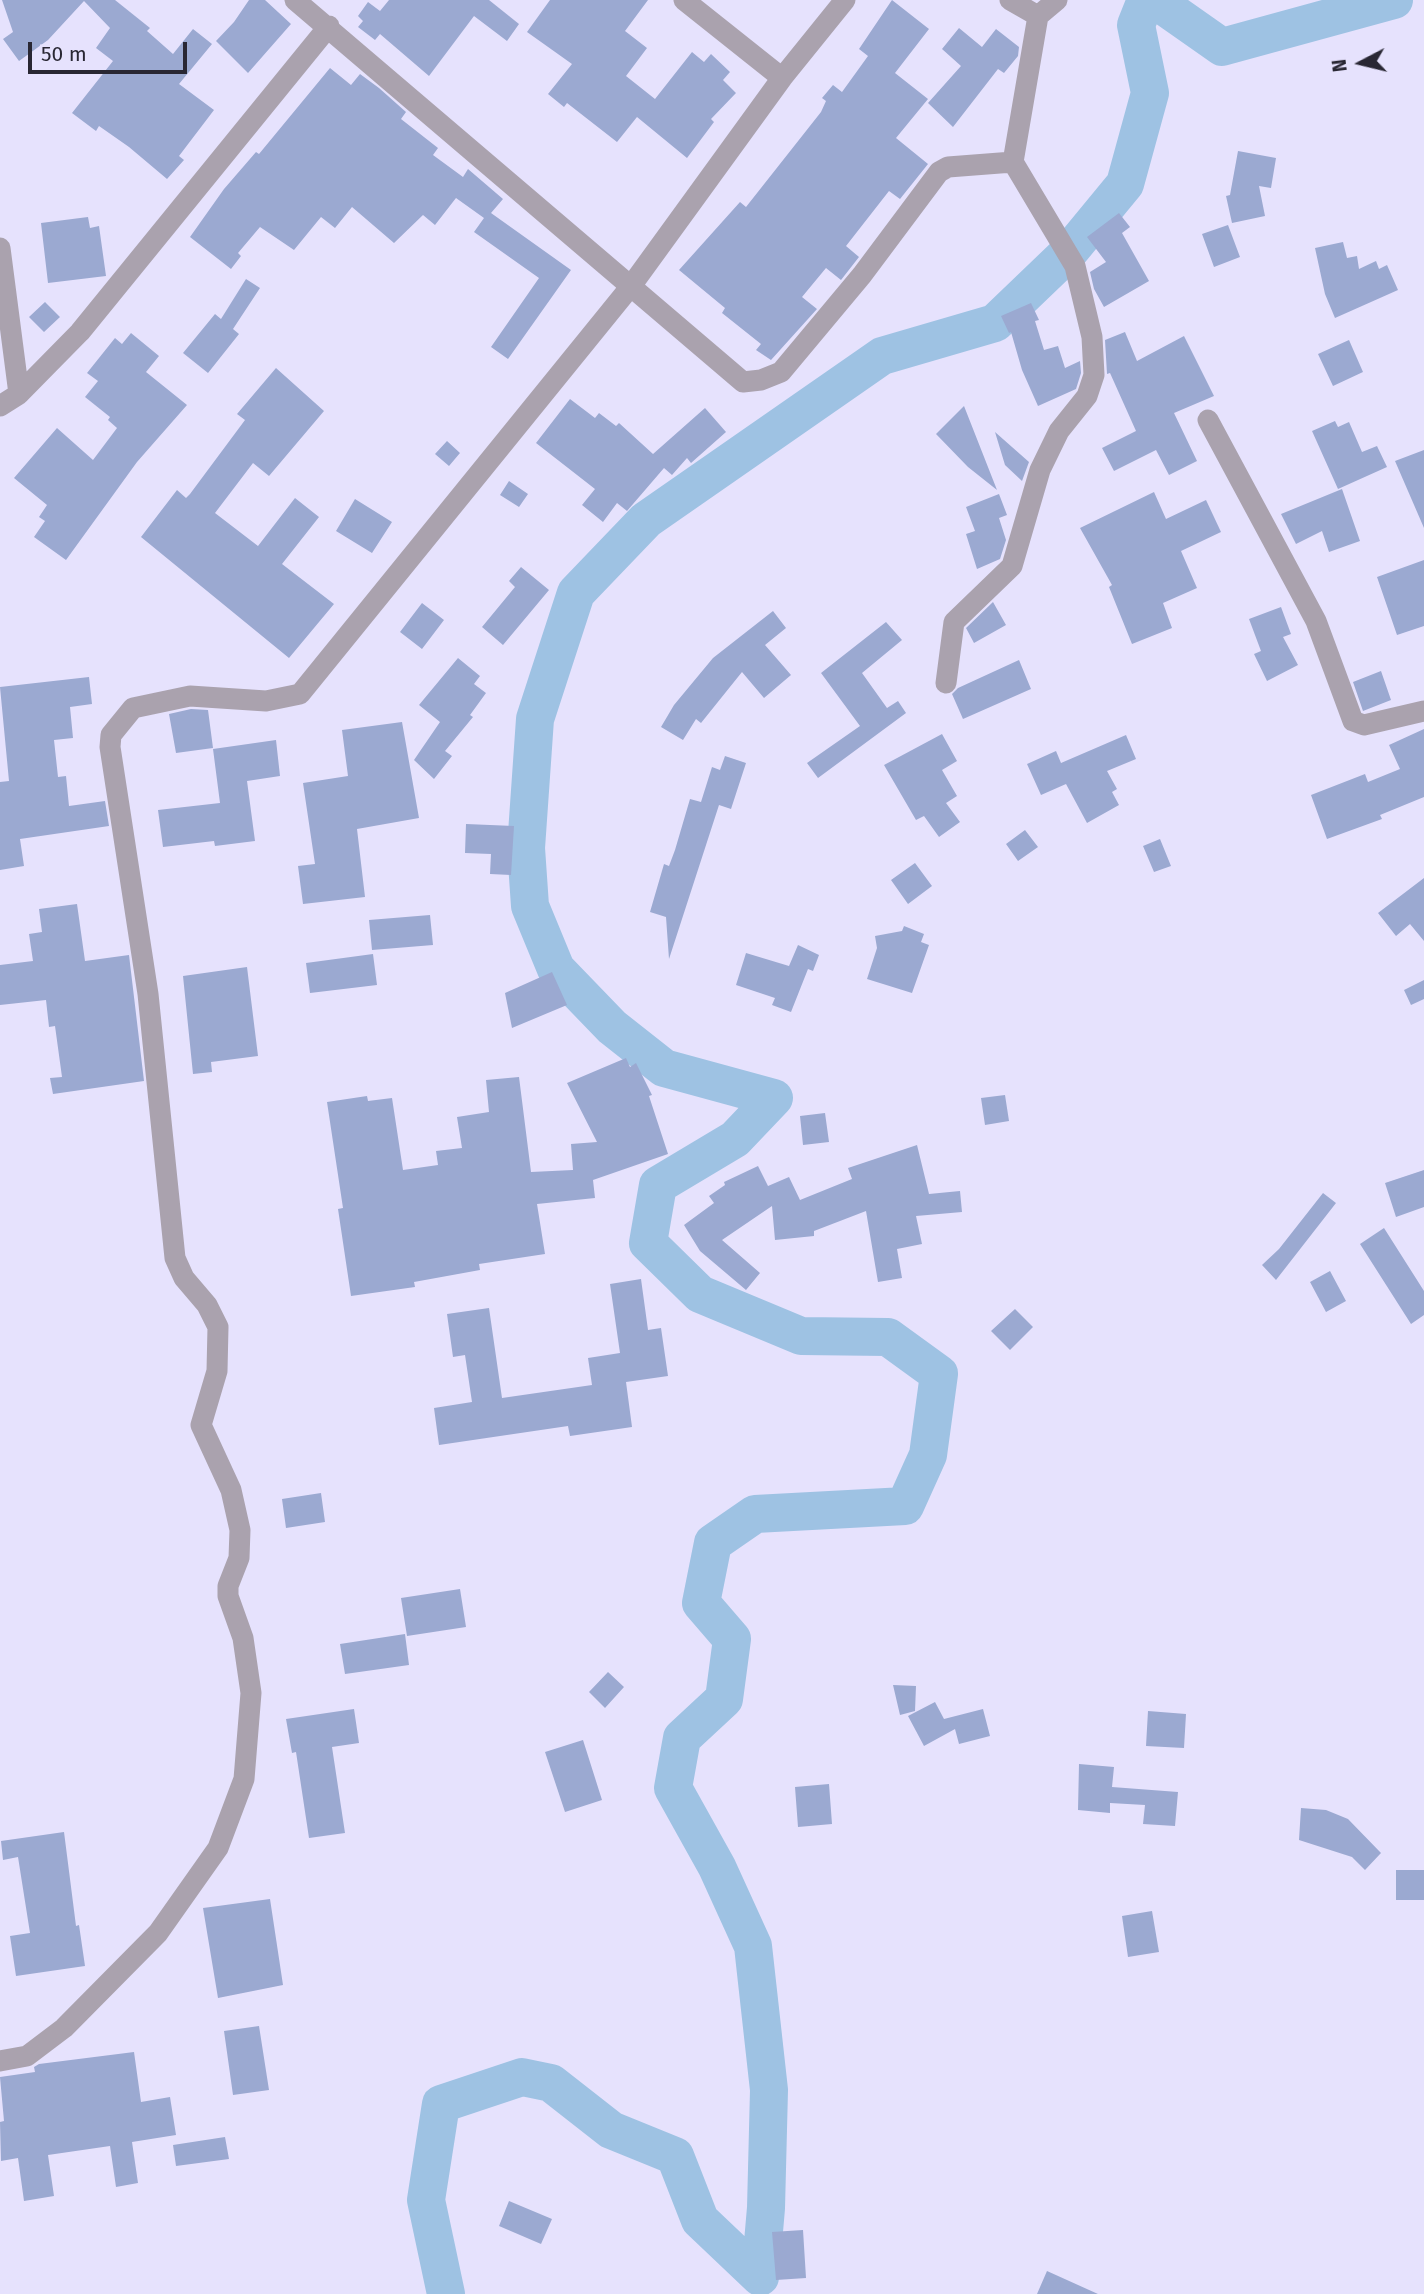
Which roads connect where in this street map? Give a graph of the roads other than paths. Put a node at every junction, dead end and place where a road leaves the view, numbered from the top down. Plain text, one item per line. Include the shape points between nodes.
1 (295, 0) edge
2 (684, 0) edge
3 (845, 0) edge
4 (1010, 0) edge
5 (1057, 0) edge
6 (1038, 16) junction
7 (329, 26) junction
8 (782, 78) junction
9 (1013, 162) junction
10 (0, 248) edge
11 (631, 286) junction
12 (19, 394) junction
13 (0, 406) edge
14 (1208, 420) dead end
15 (946, 682) dead end
16 (1424, 711) edge
17 (0, 2061) edge

1 - 7 street
2 - 8 street
3 - 8 street
4 - 6 street
5 - 6 street
6 - 9 street
7 - 11 street
7 - 12 street via 80,332
8 - 11 street
9 - 11 street via 948,167 939,172 781,372 761,380 744,382
9 - 15 street via 1074,266 1092,337 1094,374 1087,396 1059,431 1040,470 1012,566 954,622
10 - 12 street
11 - 17 street via 300,694 265,701 190,696 133,708 111,735 148,994 175,1258 218,1327 217,1371 201,1425 230,1490 240,1530 239,1558 228,1596 243,1639 251,1693 244,1779 218,1848 158,1933 64,2028 27,2056
12 - 13 street
14 - 16 street via 1316,621 1353,721 1364,725

